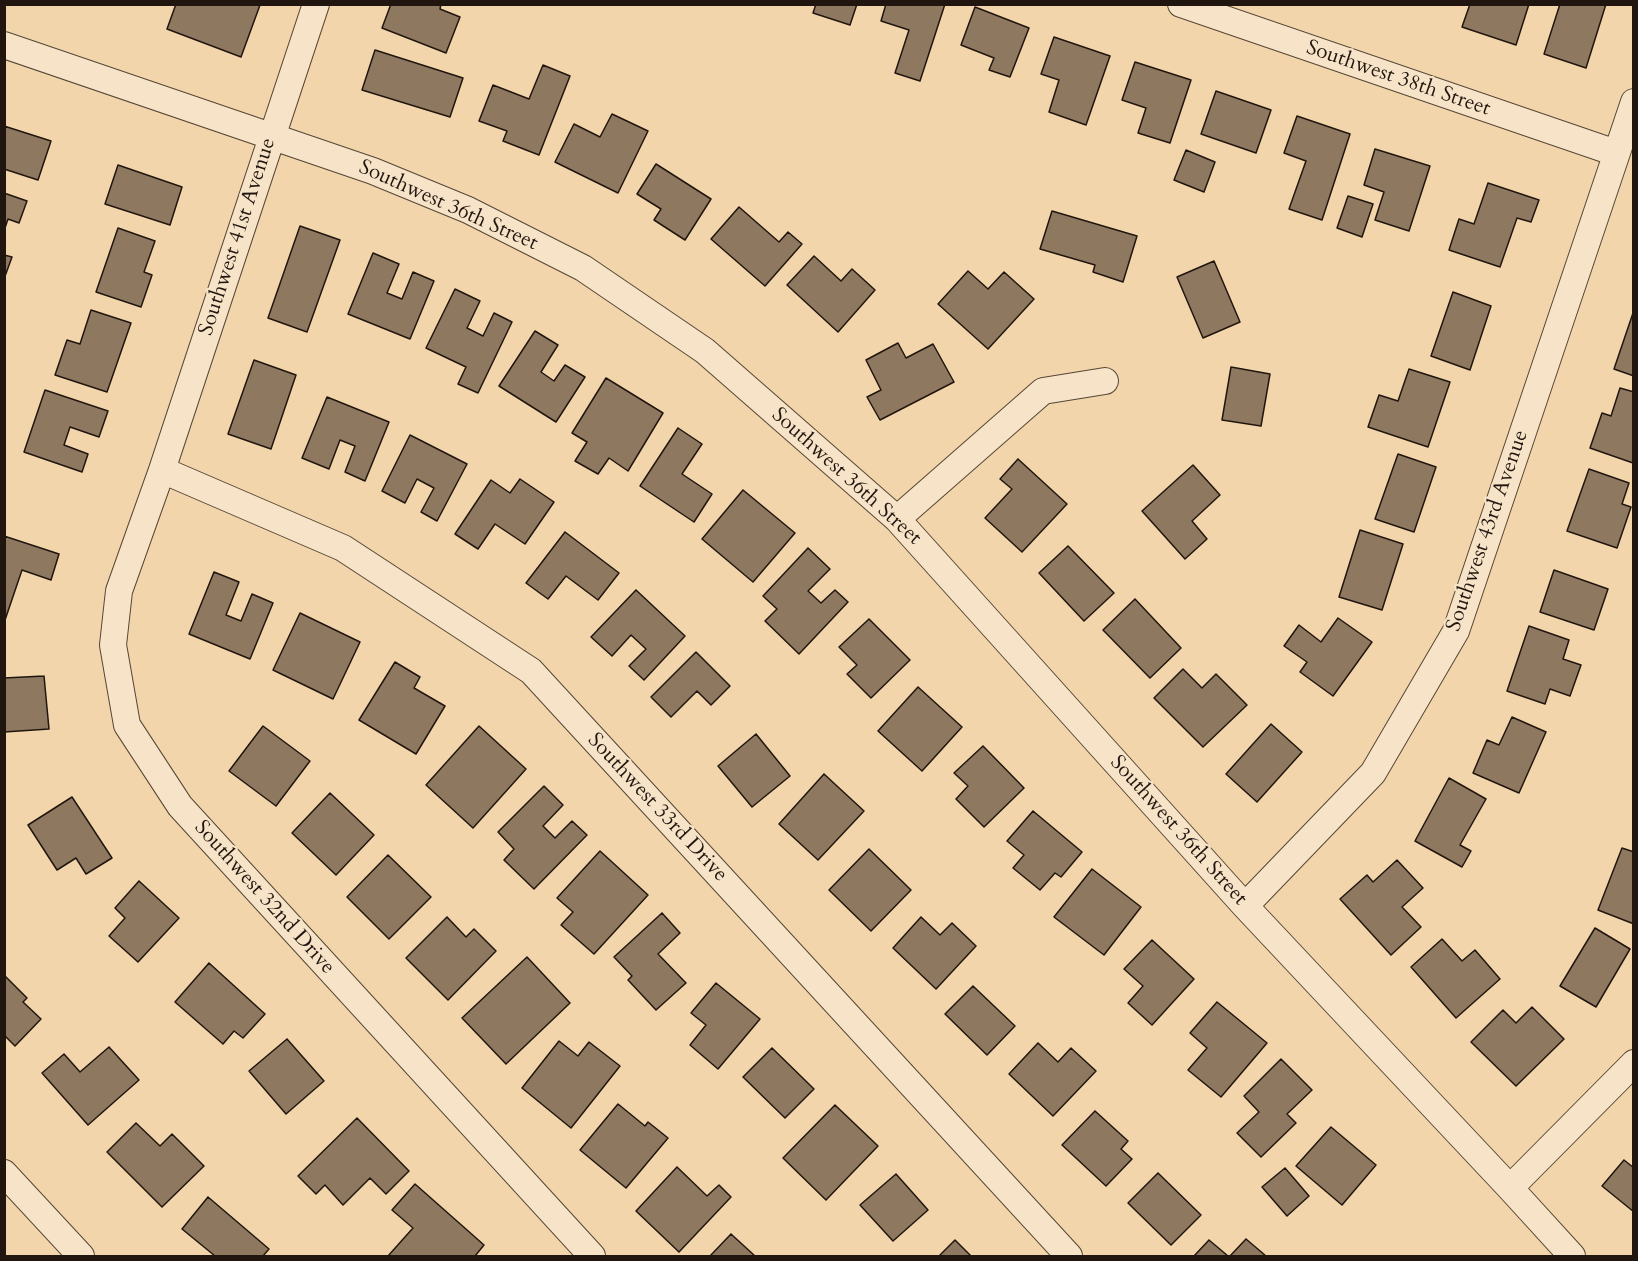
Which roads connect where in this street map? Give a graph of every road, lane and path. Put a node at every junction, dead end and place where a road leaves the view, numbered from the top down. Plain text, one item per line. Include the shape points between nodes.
1 (315, 4) edge
2 (1180, 4) edge
3 (4, 45) edge
4 (1634, 102) edge
5 (271, 136) junction
6 (1616, 153) junction
7 (1105, 381) dead end
8 (162, 470) junction
9 (897, 519) junction
10 (1245, 906) junction
11 (1634, 1063) edge
12 (4, 1173) edge
13 (1510, 1188) junction
14 (81, 1257) edge
15 (592, 1257) edge
16 (1069, 1257) edge
17 (1572, 1257) edge

1 - 5 street, Southwest 41st Avenue
2 - 6 street, Southwest 38th Street
3 - 5 street, Southwest 36th Street
4 - 6 street, Southwest 43rd Avenue
5 - 8 street, Southwest 41st Avenue
5 - 9 street, Southwest 36th Street via 458,206 583,268 705,351
6 - 10 street, Southwest 43rd Avenue via 1456,631 1373,773
7 - 9 street via 1043,391
8 - 15 street, Southwest 32nd Drive via 119,591 113,645 127,725 180,806
8 - 16 street, Southwest 33rd Drive via 343,548 531,671
9 - 10 street, Southwest 36th Street
10 - 13 street, Southwest 36th Street
11 - 13 street
12 - 14 street
13 - 17 street, Southwest 36th Street

